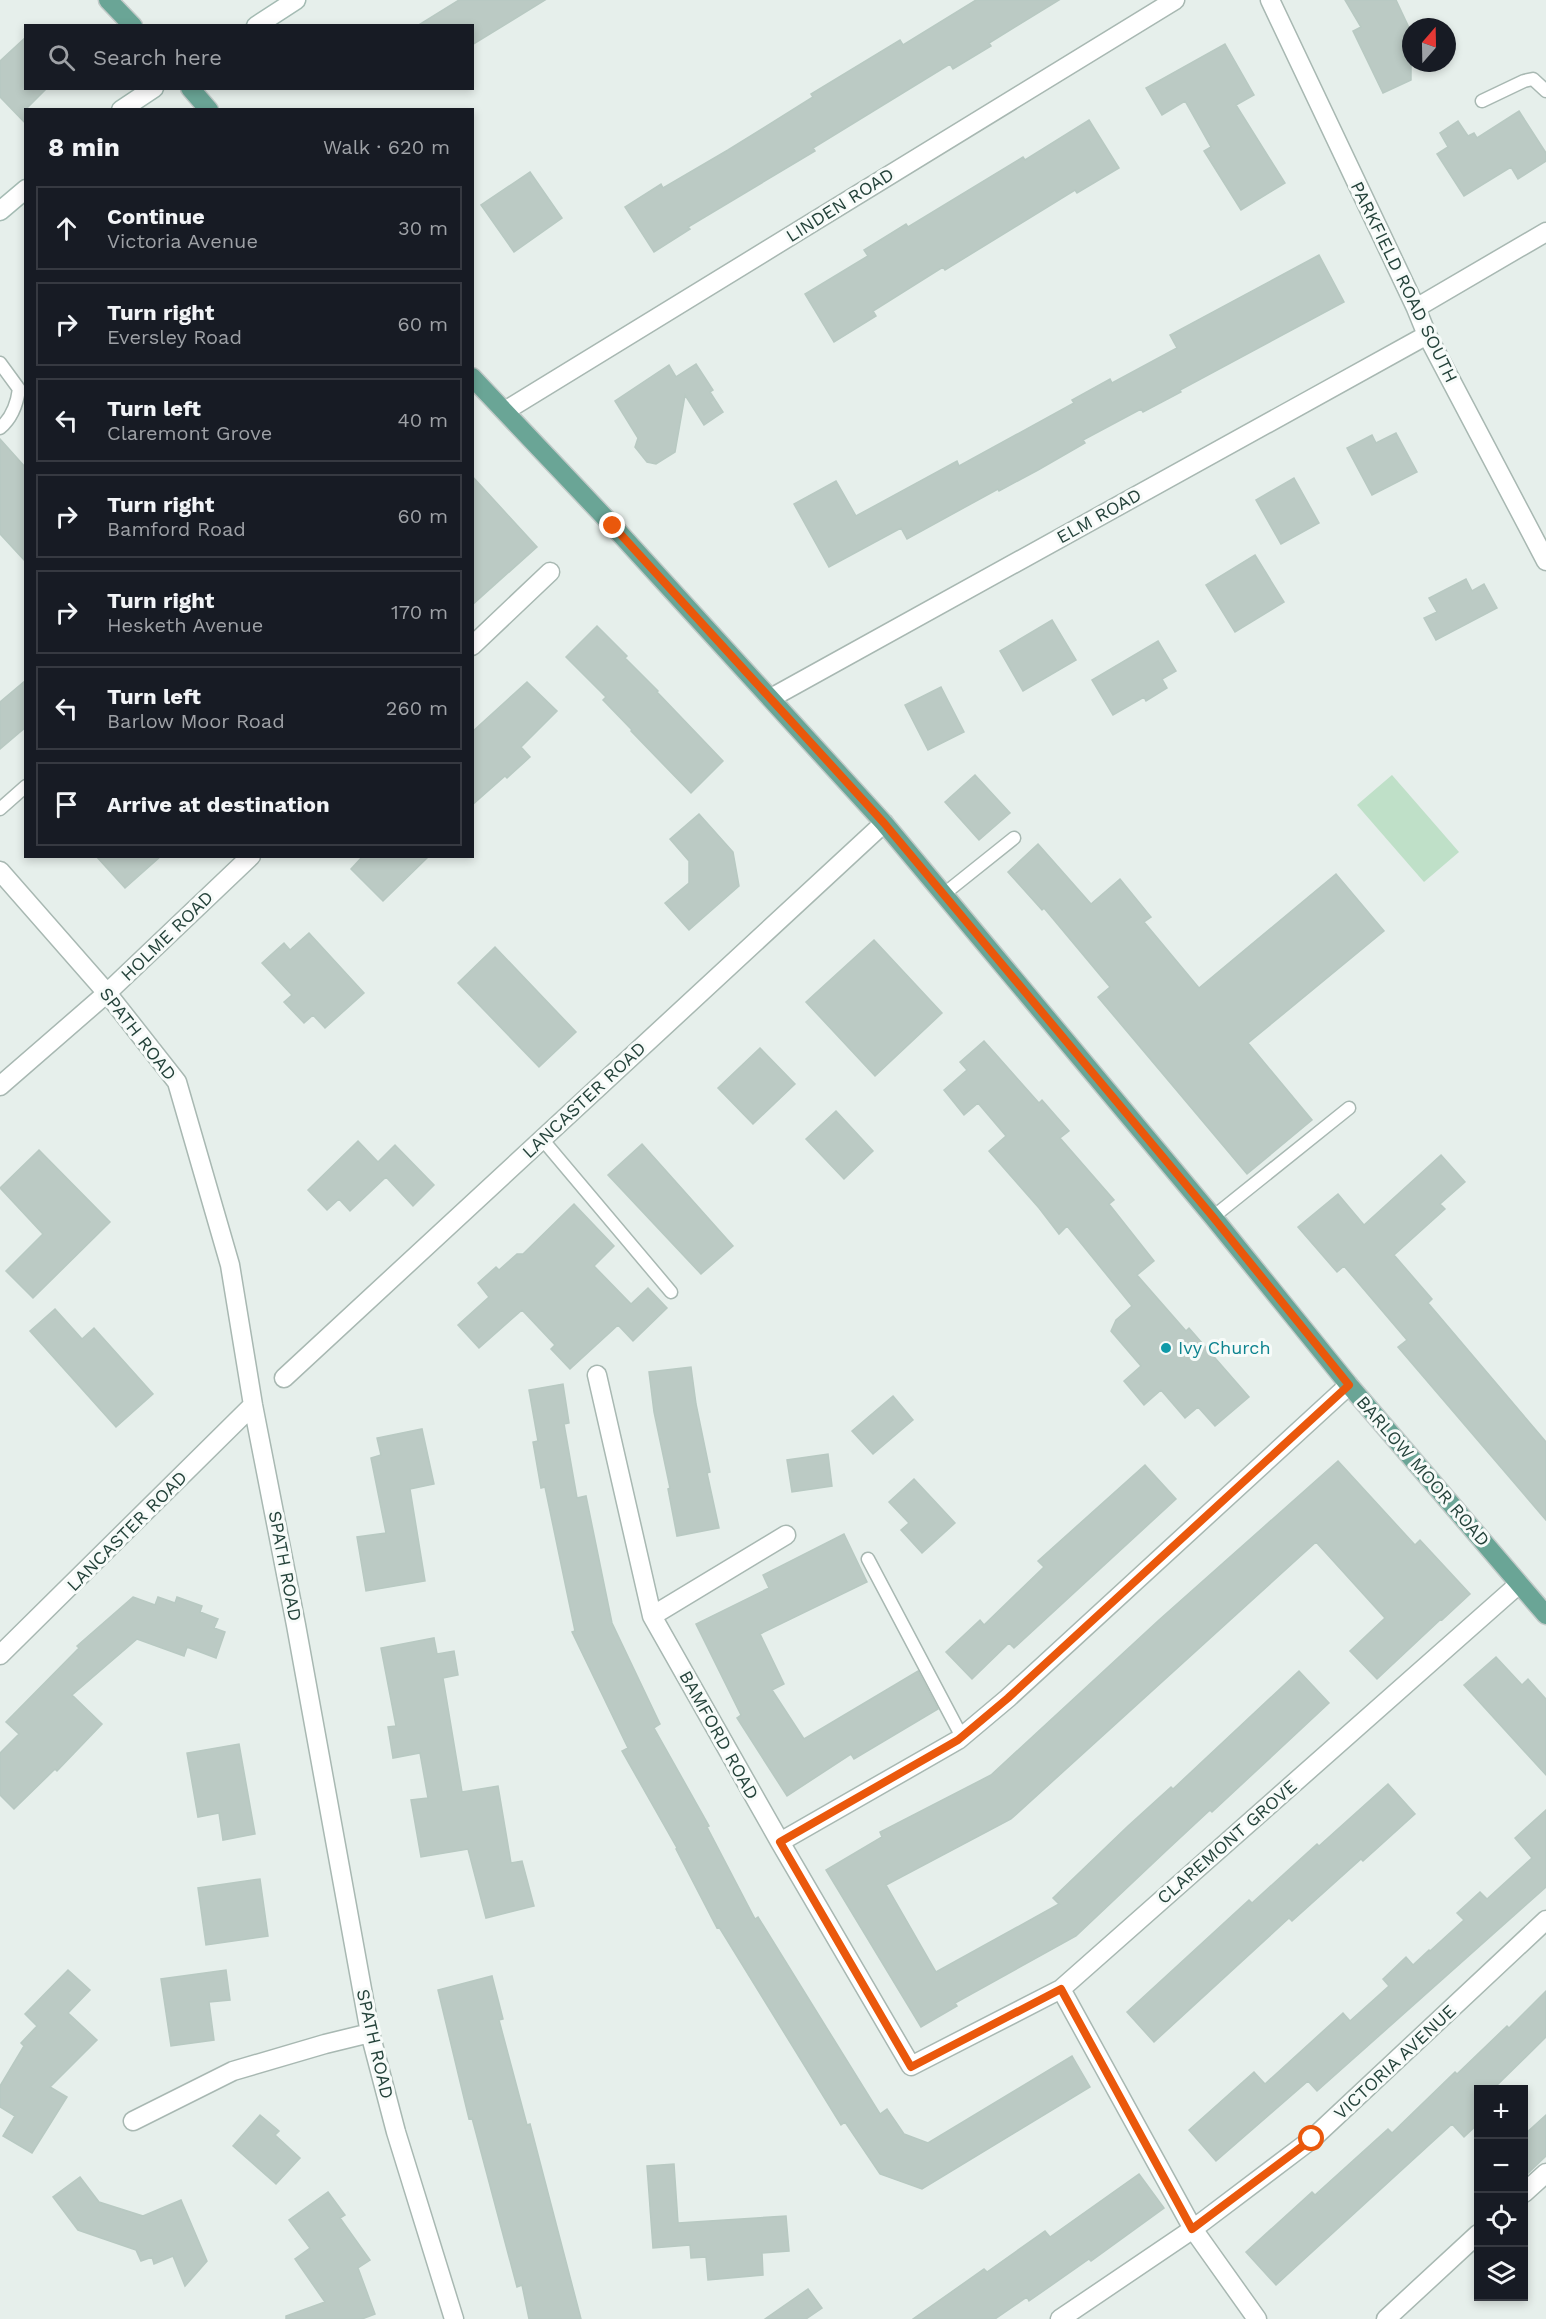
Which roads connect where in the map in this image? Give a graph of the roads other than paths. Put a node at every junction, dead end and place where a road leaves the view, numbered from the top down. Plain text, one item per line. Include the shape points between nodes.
1 (108, 0) edge
2 (296, 0) edge
3 (1175, 0) edge
4 (1270, 0) edge
5 (131, 24) edge
6 (259, 24) edge
7 (151, 90) edge
8 (192, 90) edge
9 (1546, 91) edge
10 (1482, 101) dead end
11 (124, 108) edge
12 (207, 108) edge
13 (24, 191) edge
14 (0, 211) edge
15 (1546, 232) edge
16 (1416, 308) junction
17 (1427, 335) junction
18 (0, 363) edge
19 (474, 379) edge
20 (505, 411) junction
21 (0, 428) edge
22 (1546, 561) edge
23 (550, 572) dead end
24 (474, 644) edge
25 (771, 698) junction
26 (24, 788) edge
27 (0, 809) edge
28 (884, 823) junction
29 (1014, 838) dead end
30 (249, 858) edge
31 (0, 871) edge
32 (944, 894) junction
33 (107, 993) junction
34 (0, 1086) edge
35 (1349, 1108) dead end
36 (542, 1139) junction
37 (1213, 1217) junction
38 (671, 1292) dead end
39 (597, 1375) dead end
40 (284, 1378) dead end
41 (1349, 1385) junction
42 (253, 1405) junction
43 (786, 1535) dead end
44 (868, 1559) dead end
45 (1519, 1584) junction
46 (1546, 1615) edge
47 (652, 1616) junction
48 (0, 1655) edge
49 (962, 1737) junction
50 (780, 1842) junction
51 (1546, 1920) edge
52 (1061, 1989) junction
53 (370, 2033) junction
54 (911, 2067) joint
55 (133, 2121) dead end
56 (1546, 2173) edge
57 (1528, 2189) edge
58 (1192, 2229) junction
59 (1474, 2239) edge
60 (454, 2319) edge
61 (1060, 2319) edge
62 (1257, 2319) edge
63 (1386, 2319) edge

1 - 5 main road
2 - 6 street
3 - 20 street, LINDEN ROAD
4 - 16 street, PARKFIELD ROAD SOUTH
7 - 11 street
8 - 12 main road
9 - 10 lane via 1533,79
13 - 14 street
15 - 16 street
16 - 17 street, PARKFIELD ROAD SOUTH
17 - 22 street, PARKFIELD ROAD SOUTH
17 - 25 street, ELM ROAD
18 - 21 lane via 19,389 17,404
19 - 20 main road, BARLOW MOOR ROAD
20 - 25 main road, BARLOW MOOR ROAD
23 - 24 street
25 - 28 main road, BARLOW MOOR ROAD
26 - 27 lane
28 - 32 main road, BARLOW MOOR ROAD
28 - 36 street, LANCASTER ROAD
29 - 32 lane
30 - 33 street, HOLME ROAD
31 - 33 street, SPATH ROAD
32 - 37 main road, BARLOW MOOR ROAD
33 - 34 street, HOLME ROAD
33 - 42 street, SPATH ROAD via 177,1082 230,1265
35 - 37 lane
36 - 38 lane
36 - 40 street, LANCASTER ROAD
37 - 41 main road, BARLOW MOOR ROAD
39 - 47 street, BAMFORD ROAD
41 - 45 main road, BARLOW MOOR ROAD
41 - 49 street
42 - 48 street, LANCASTER ROAD
42 - 53 street, SPATH ROAD
43 - 47 street
44 - 49 lane
45 - 46 main road, BARLOW MOOR ROAD
45 - 52 street, CLAREMONT GROVE
47 - 50 street, BAMFORD ROAD
49 - 50 street
50 - 54 street, BAMFORD ROAD
51 - 58 street, VICTORIA AVENUE via 1312,2139
52 - 54 street, CLAREMONT GROVE
52 - 58 street
53 - 55 street via 233,2071
53 - 60 street, SPATH ROAD
56 - 57 street
58 - 61 street, VICTORIA AVENUE
58 - 62 street
59 - 63 street

